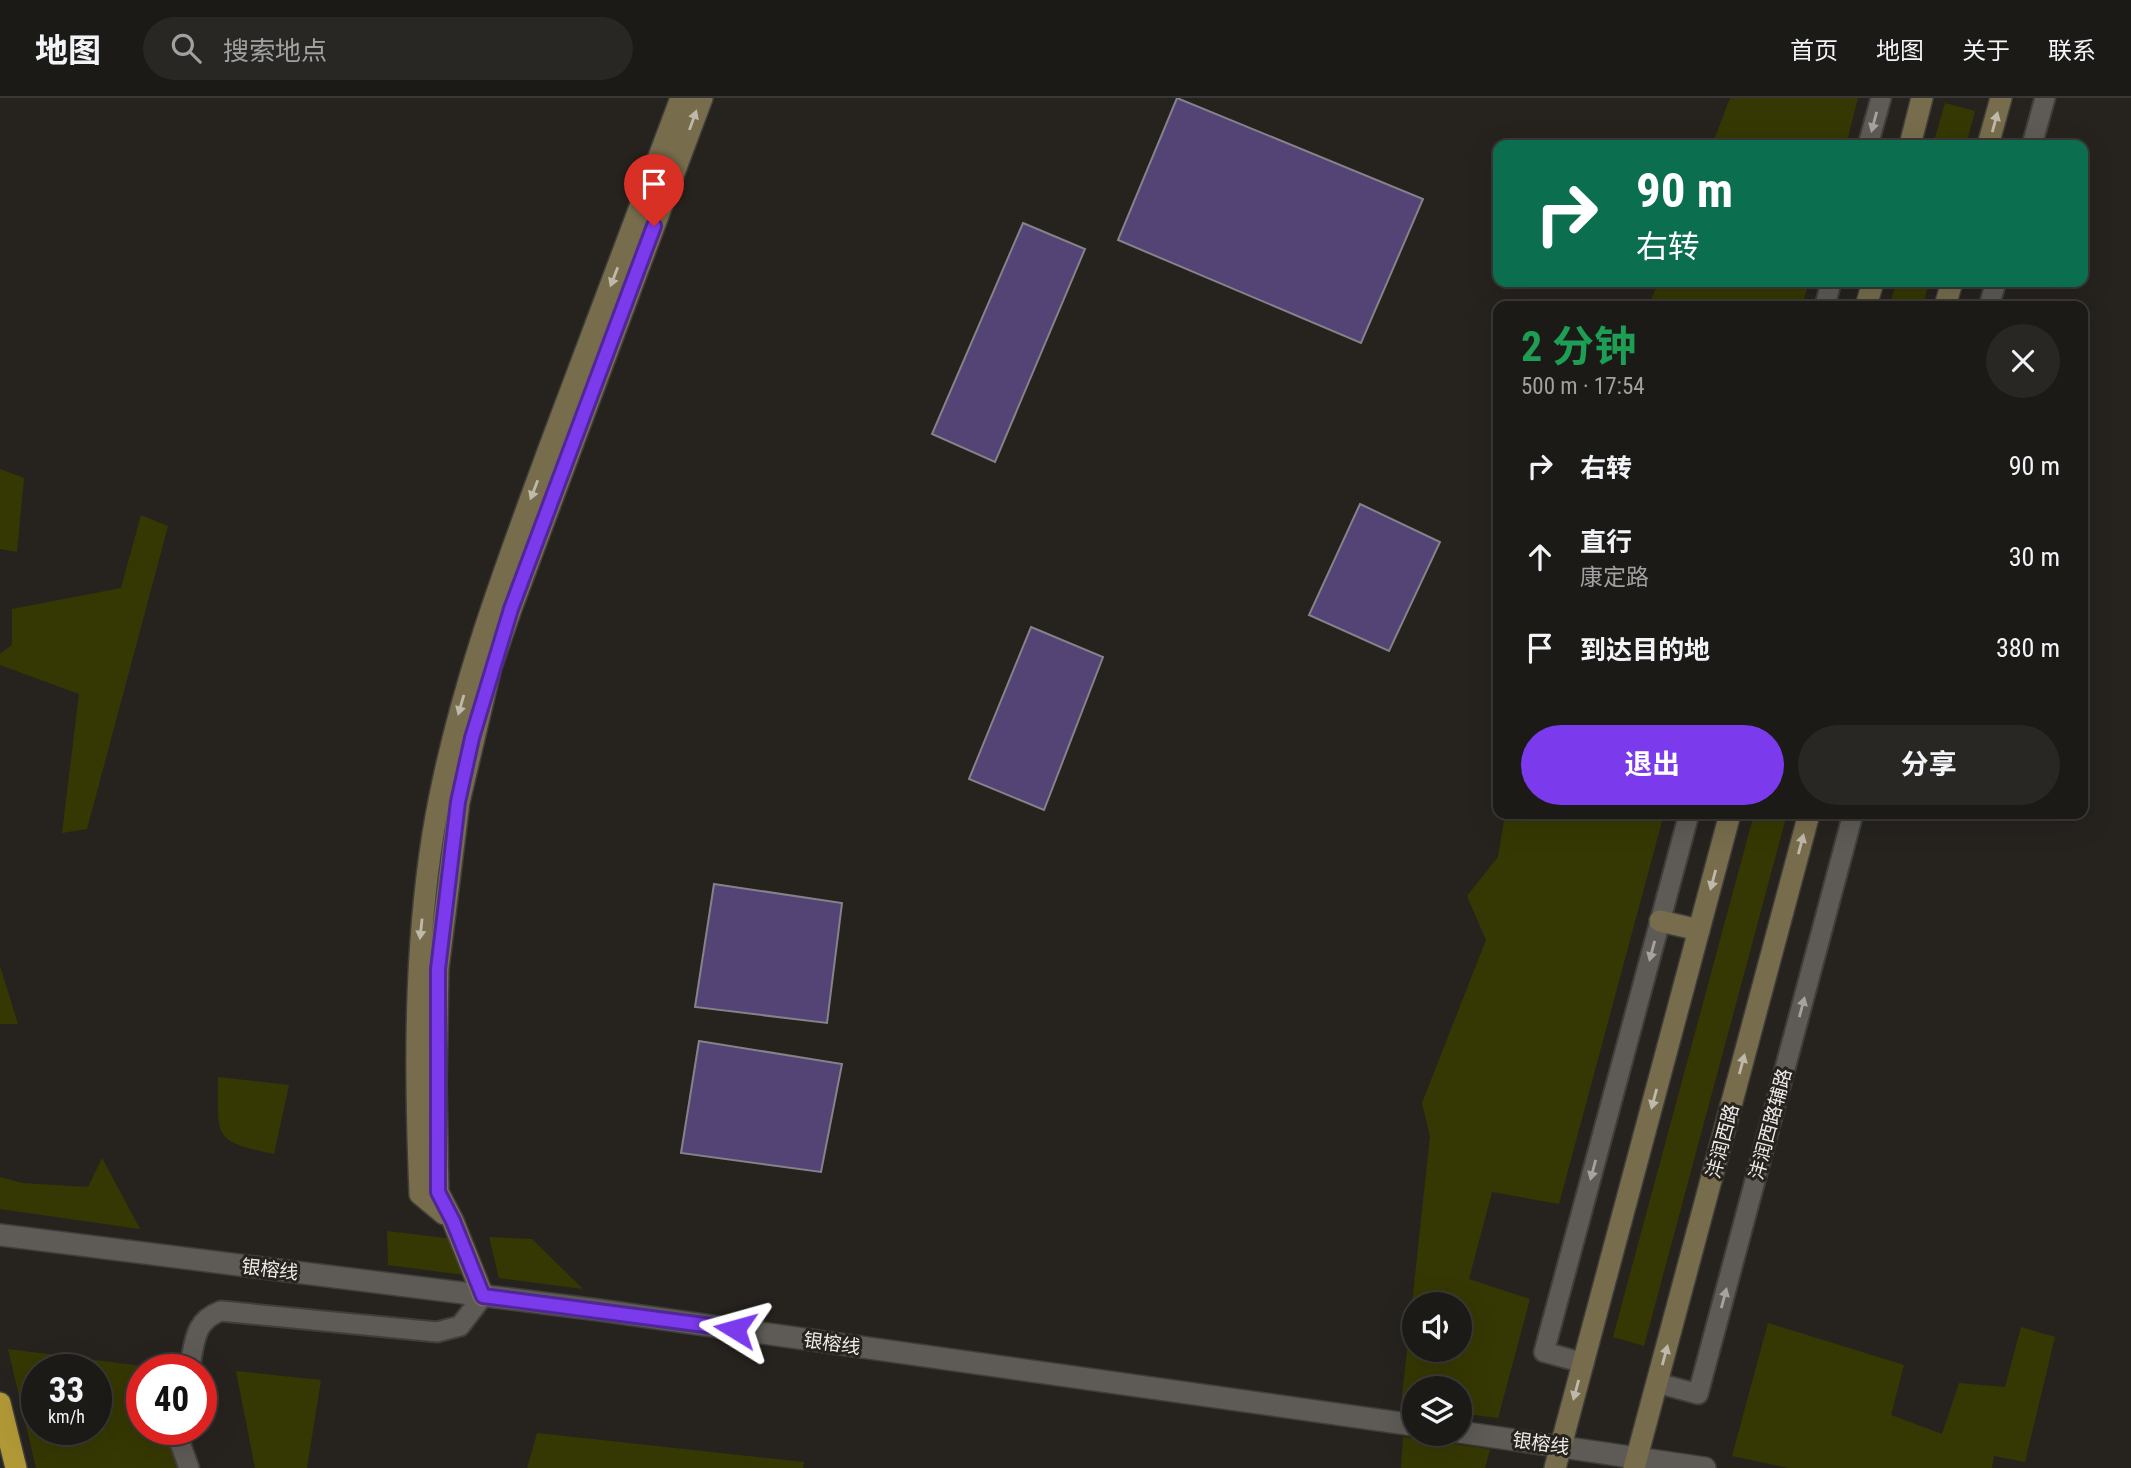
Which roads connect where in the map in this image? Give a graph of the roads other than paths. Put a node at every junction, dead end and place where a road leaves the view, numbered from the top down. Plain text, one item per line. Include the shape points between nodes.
1 (681, 98) edge
2 (702, 98) edge
3 (1881, 98) edge
4 (1922, 98) edge
5 (2001, 98) edge
6 (2045, 98) edge
7 (1869, 140) edge
8 (1910, 140) edge
9 (1989, 140) edge
10 (2033, 140) edge
11 (1688, 819) edge
12 (1729, 819) edge
13 (1808, 819) edge
14 (1852, 819) edge
15 (1660, 921) junction
16 (1699, 930) junction
17 (453, 1221) junction
18 (0, 1235) edge
19 (483, 1296) junction
20 (192, 1354) edge
21 (1584, 1363) junction
22 (1657, 1383) junction
23 (0, 1403) edge
24 (1402, 1423) edge
25 (1472, 1434) edge
26 (181, 1445) edge
27 (1561, 1446) junction
28 (1636, 1463) edge
29 (16, 1468) edge
30 (189, 1468) edge
31 (1555, 1468) edge
32 (1704, 1468) edge

1 -> 17 main road via 495,594 445,773 417,966 417,1111 420,1194
17 -> 2 main road via 438,1192 438,969 458,802 472,738 511,609
3 -> 7 street
4 - 8 main road
9 -> 5 main road
6 - 10 street
11 - 15 street
12 -> 16 main road
22 -> 13 main road, 沣润西路
22 -> 14 street, 沣润西路辅路 via 1698,1394
15 - 16 main road
15 -> 21 street via 1544,1352
16 -> 21 main road
17 - 19 main road
18 - 19 street, 银榕线
19 - 20 street via 460,1326 437,1332 221,1311 207,1316 198,1328
19 - 24 street, 银榕线
21 -> 27 main road
22 - 28 main road, 沣润西路
23 - 29 highway
25 - 27 street, 银榕线
26 - 30 street
27 - 28 street, 银榕线
27 - 31 main road
28 - 32 street, 银榕线

